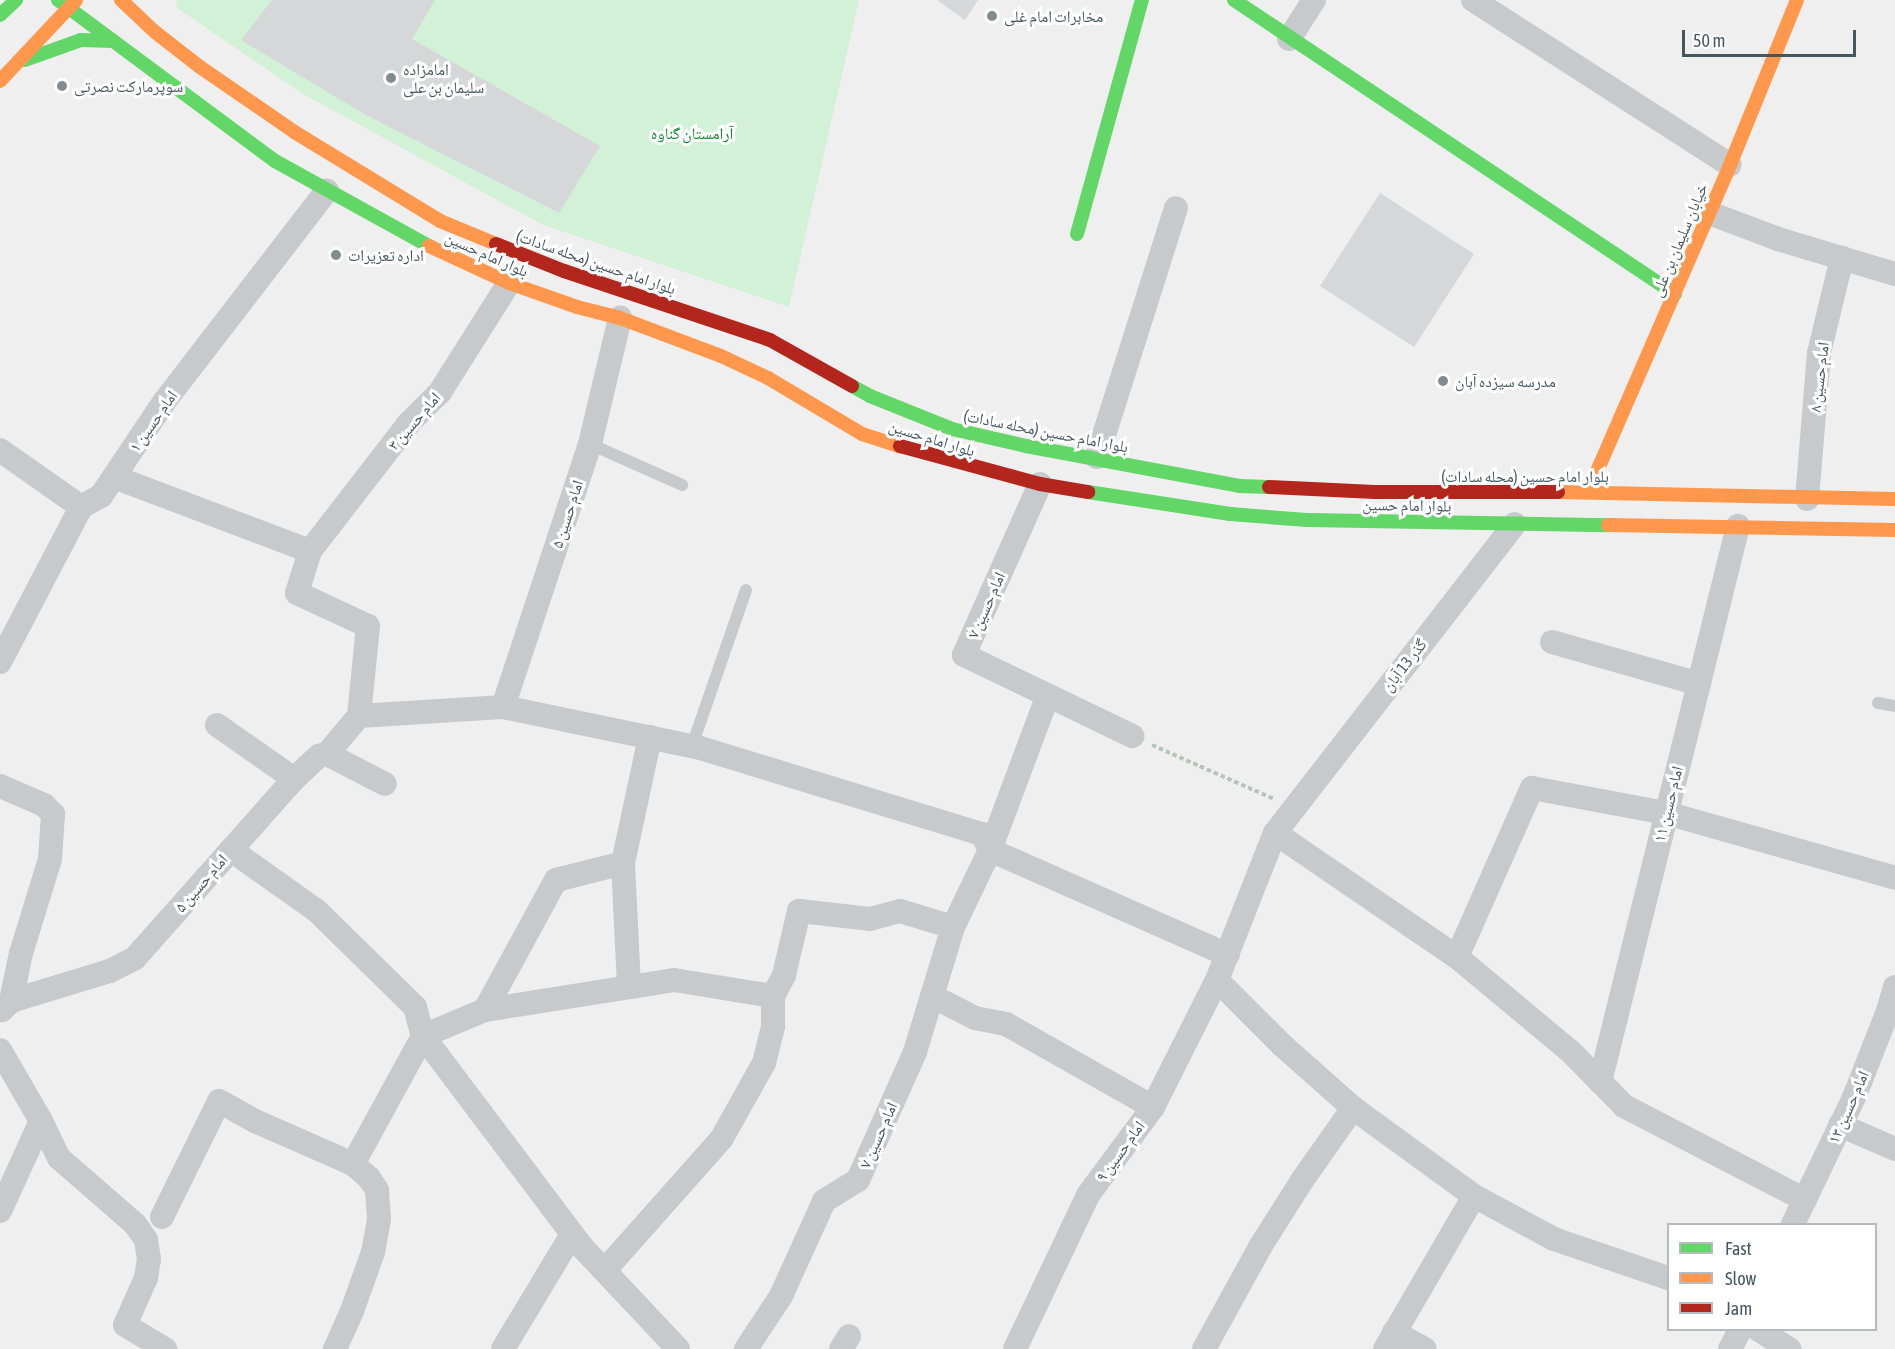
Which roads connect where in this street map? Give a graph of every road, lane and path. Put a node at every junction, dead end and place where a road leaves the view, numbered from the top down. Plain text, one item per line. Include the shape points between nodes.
1 (15, 0) edge
2 (121, 0) edge
3 (144, 0) edge
4 (1142, 0) edge
5 (1234, 0) edge
6 (1314, 0) edge
7 (1473, 0) edge
8 (1797, 0) edge
9 (68, 3) edge
10 (0, 15) edge
11 (155, 32) junction
12 (1289, 39) junction
13 (113, 41) junction
14 (18, 63) junction
15 (0, 81) edge
16 (1730, 165) junction
17 (327, 190) junction
18 (1176, 208) dead end
19 (1709, 213) junction
20 (1077, 234) dead end
21 (1842, 258) junction
22 (1895, 274) edge
23 (509, 283) junction
24 (1675, 294) junction
25 (620, 318) junction
26 (590, 444) junction
27 (0, 450) edge
28 (1097, 458) junction
29 (114, 477) junction
30 (1040, 483) junction
31 (682, 485) dead end
32 (1588, 492) junction
33 (1808, 499) junction
34 (1895, 499) edge
35 (81, 507) junction
36 (1515, 524) junction
37 (1738, 526) junction
38 (1895, 530) edge
39 (310, 551) junction
40 (746, 590) dead end
41 (1552, 642) dead end
42 (0, 662) edge
43 (1699, 684) junction
44 (1048, 695) junction
45 (1878, 703) dead end
46 (1895, 706) edge
47 (503, 707) junction
48 (359, 716) junction
49 (217, 725) dead end
50 (1132, 736) joint
51 (650, 737) junction
52 (692, 746) junction
53 (327, 754) junction
54 (294, 779) junction
55 (385, 784) dead end
56 (0, 786) edge
57 (1293, 807) junction
58 (1666, 813) junction
59 (1275, 833) junction
60 (231, 849) junction
61 (990, 850) junction
62 (623, 863) junction
63 (1895, 878) edge
64 (953, 927) junction
65 (1228, 955) junction
66 (1456, 957) junction
67 (1217, 980) junction
68 (629, 986) junction
69 (1895, 987) edge
70 (772, 996) junction
71 (932, 996) junction
72 (5, 1006) edge
73 (485, 1010) junction
74 (1892, 1012) edge
75 (423, 1036) junction
76 (0, 1050) edge
77 (1600, 1082) junction
78 (1153, 1107) junction
79 (1353, 1108) junction
80 (41, 1121) junction
81 (1840, 1125) junction
82 (1895, 1149) edge
83 (353, 1164) junction
84 (1474, 1196) junction
85 (1805, 1200) junction
86 (0, 1211) edge
87 (162, 1217) dead end
88 (1794, 1223) edge
89 (572, 1234) junction
90 (604, 1270) junction
91 (1667, 1278) edge
92 (1739, 1331) edge
93 (1762, 1331) edge
94 (1390, 1341) edge
95 (165, 1349) edge
96 (335, 1349) edge
97 (503, 1349) edge
98 (678, 1349) edge
99 (747, 1349) edge
100 (1015, 1349) edge
101 (1204, 1349) edge
102 (1425, 1349) edge
103 (1730, 1349) edge
104 (1789, 1349) edge

1 - 10 street
2 - 11 street, بلوار امام حسین (محله سادات)
3 - 11 street
4 - 20 street
5 - 12 street
6 - 12 street
7 - 16 street
8 - 16 street, خیابان سلیمان بن علی
9 - 13 street, بلوار امام حسین
9 - 14 street
11 - 28 street, بلوار امام حسین (محله سادات) via 296,133 440,221 564,271 770,340 870,396 952,429
12 - 24 street
13 - 14 street via 81,40
13 - 17 street, بلوار امام حسین via 275,161
14 - 15 street
16 - 19 street, خیابان سلیمان بن علی
17 - 23 street, بلوار امام حسین via 442,253
17 - 29 street, امام حسین ۱ via 164,402
18 - 28 street
19 - 21 street
19 - 24 street, خیابان سلیمان بن علی
21 - 22 street
21 - 33 street, امام حسین ۸ via 1819,353
23 - 25 street, بلوار امام حسین
23 - 39 street, امام حسین ۳ via 440,392 409,423
24 - 32 street, خیابان سلیمان بن علی
25 - 26 street, امام حسین ۵
25 - 30 street, بلوار امام حسین via 768,378 862,434
26 - 31 lane
26 - 47 street, امام حسین ۵
27 - 35 street
28 - 32 street, بلوار امام حسین (محله سادات) via 1239,486 1375,492
29 - 35 street, امام حسین ۱ via 101,496
29 - 39 street
30 - 36 street, بلوار امام حسین via 1230,514
30 - 44 street, امام حسین ۷ via 964,654
32 - 33 street, بلوار امام حسین (محله سادات)
33 - 34 street, بلوار امام حسین (محله سادات)
35 - 42 street, امام حسین ۱
36 - 37 street, بلوار امام حسین
36 - 57 street, گذر 13 آبان
37 - 38 street, بلوار امام حسین
37 - 43 street, امام حسین ۱۱
39 - 48 street via 297,592 368,626
40 - 52 lane
41 - 43 street
43 - 58 street, امام حسین ۱۱
44 - 50 street, امام حسین ۷
44 - 61 street, امام حسین ۷
45 - 46 lane
47 - 48 street
47 - 51 street
48 - 53 street, امام حسین ۵
49 - 54 street
50 - 57 path
51 - 52 street
51 - 62 street
52 - 61 street via 981,834
53 - 54 street, امام حسین ۵ via 319,756
53 - 55 street
54 - 60 street, امام حسین ۵
56 - 72 street via 44,805 53,814 50,859
57 - 59 street, گذر 13 آبان
58 - 63 street
58 - 66 street via 1532,788
58 - 77 street, امام حسین ۱۱
59 - 65 street, امام حسین ۹
59 - 66 street
60 - 72 street, امام حسین ۵ via 135,958 110,971
60 - 75 street via 317,911 415,1007
61 - 64 street, امام حسین ۷
61 - 65 street
62 - 68 street
62 - 73 street via 556,880
64 - 70 street via 900,911 870,919 799,911 784,975
64 - 71 street, امام حسین ۷
65 - 67 street, امام حسین ۹
66 - 77 street via 1570,1051
67 - 78 street, امام حسین ۹
67 - 79 street
68 - 70 street via 674,980
68 - 73 street
69 - 74 street, امام حسین ۱۳
70 - 90 street via 773,1026 764,1063 722,1138
71 - 78 street via 975,1018 1006,1024
71 - 99 street, امام حسین ۷ via 915,1052 858,1180 824,1201 781,1296
73 - 75 street
74 - 81 street, امام حسین ۱۳
75 - 83 street
75 - 89 street
76 - 80 street
77 - 85 street via 1624,1106
78 - 100 street, امام حسین ۹ via 1088,1195
79 - 84 street
79 - 101 street via 1260,1247
80 - 86 street
80 - 95 street via 59,1158 135,1224 146,1240 146,1278 125,1325
81 - 82 street
81 - 85 street, امام حسین ۱۳
83 - 87 street via 219,1101
83 - 96 street via 377,1190 379,1219 373,1252
84 - 91 street via 1554,1239
84 - 94 street
85 - 88 street, امام حسین ۱۳
89 - 90 street
89 - 97 street
90 - 98 street
92 - 103 street
93 - 104 street
94 - 102 street

